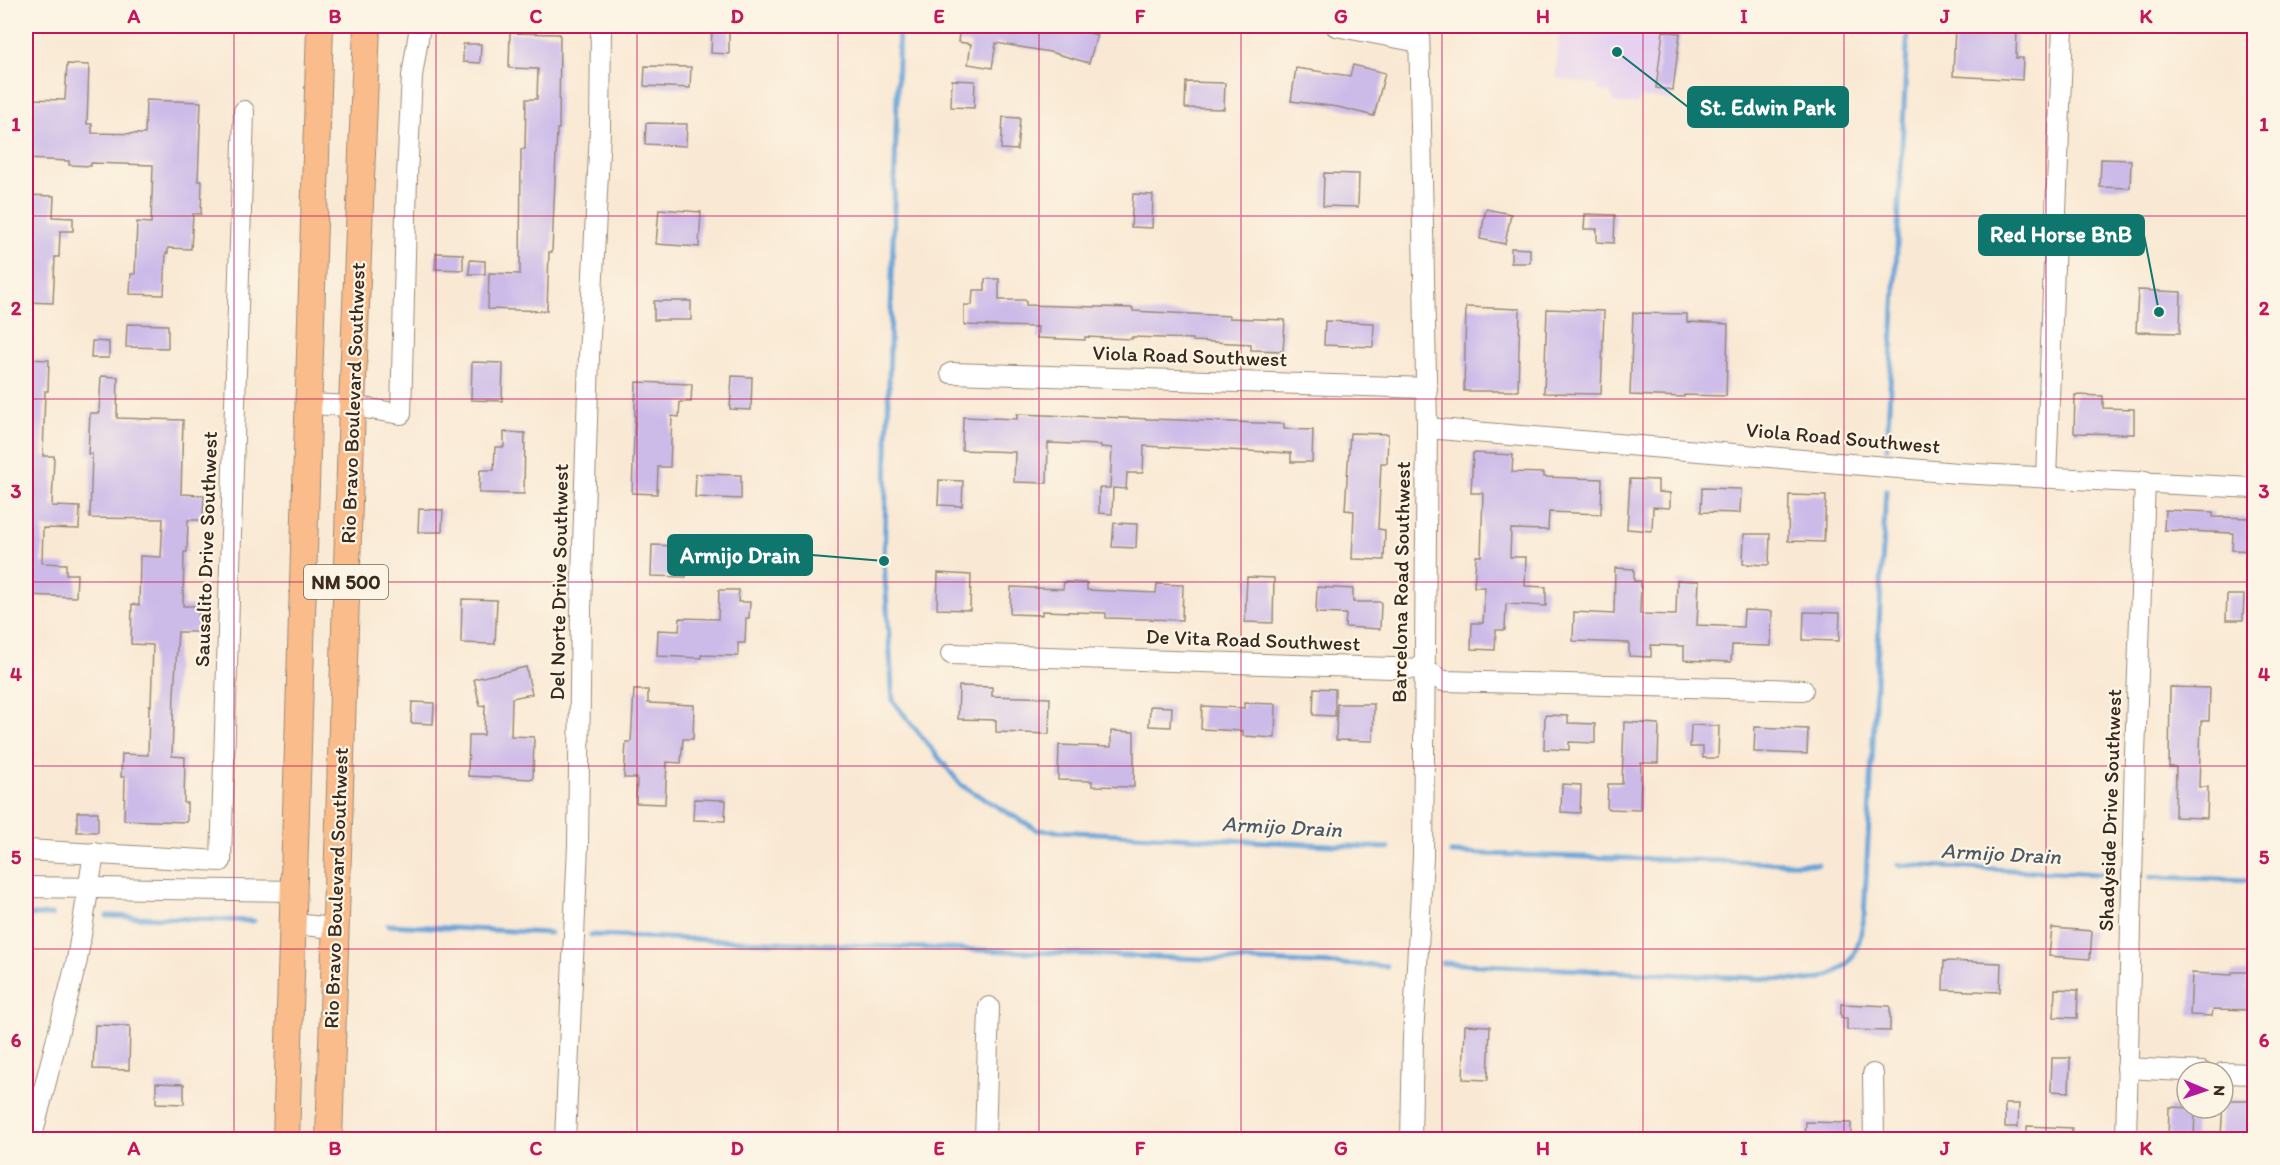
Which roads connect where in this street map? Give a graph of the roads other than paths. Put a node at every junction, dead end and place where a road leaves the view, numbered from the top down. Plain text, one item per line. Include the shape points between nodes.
1 (320, 26) edge
2 (367, 26) edge
3 (420, 26) edge
4 (601, 26) edge
5 (1336, 26) edge
6 (2063, 26) edge
7 (1419, 34) edge
8 (244, 111) dead end
9 (951, 373) dead end
10 (1427, 388) junction
11 (309, 404) junction
12 (352, 406) junction
13 (1427, 428) junction
14 (2046, 478) junction
15 (2145, 481) junction
16 (2254, 488) edge
17 (951, 654) dead end
18 (1424, 669) junction
19 (1803, 690) dead end
20 (26, 850) edge
21 (94, 853) junction
22 (26, 887) edge
23 (89, 888) junction
24 (294, 891) junction
25 (293, 924) junction
26 (334, 928) junction
27 (989, 1006) dead end
28 (2127, 1068) junction
29 (2175, 1071) edge
30 (2235, 1073) edge
31 (1873, 1074) dead end
32 (2254, 1074) edge
33 (31, 1140) edge
34 (286, 1140) edge
35 (329, 1140) edge
36 (565, 1140) edge
37 (985, 1140) edge
38 (1411, 1140) edge
39 (1874, 1140) edge
40 (2126, 1140) edge

1 - 11 main road, Rio Bravo Boulevard Southwest / NM 500
2 - 12 main road, Rio Bravo Boulevard Southwest / NM 500
3 - 12 street via 412,76 407,177 401,414
4 - 36 street, Del Norte Drive Southwest via 581,598 578,845
5 - 7 street
6 - 14 street
7 - 10 street, Barcelona Road Southwest
8 - 21 street, Sausalito Drive Southwest via 221,861
9 - 10 street, Viola Road Southwest
10 - 13 street, Barcelona Road Southwest
11 - 12 street
11 - 24 main road, Rio Bravo Boulevard Southwest / NM 500
12 - 26 main road, Rio Bravo Boulevard Southwest / NM 500
13 - 14 street, Viola Road Southwest
13 - 18 street, Barcelona Road Southwest
14 - 15 street, Viola Road Southwest
15 - 16 street, Viola Road Southwest
15 - 28 street, Shadyside Drive Southwest
17 - 18 street, De Vita Road Southwest
18 - 19 street, De Vita Road Southwest via 1443,681
18 - 38 street, Barcelona Road Southwest via 1423,857
20 - 21 street
21 - 23 street
22 - 23 street
23 - 24 street
23 - 33 street via 77,960
24 - 25 main road, Rio Bravo Boulevard Southwest / NM 500
25 - 26 street
25 - 34 main road, Rio Bravo Boulevard Southwest / NM 500
26 - 35 main road, Rio Bravo Boulevard Southwest / NM 500
27 - 37 street
28 - 29 street
28 - 40 street, Shadyside Drive Southwest
30 - 32 street
31 - 39 street

